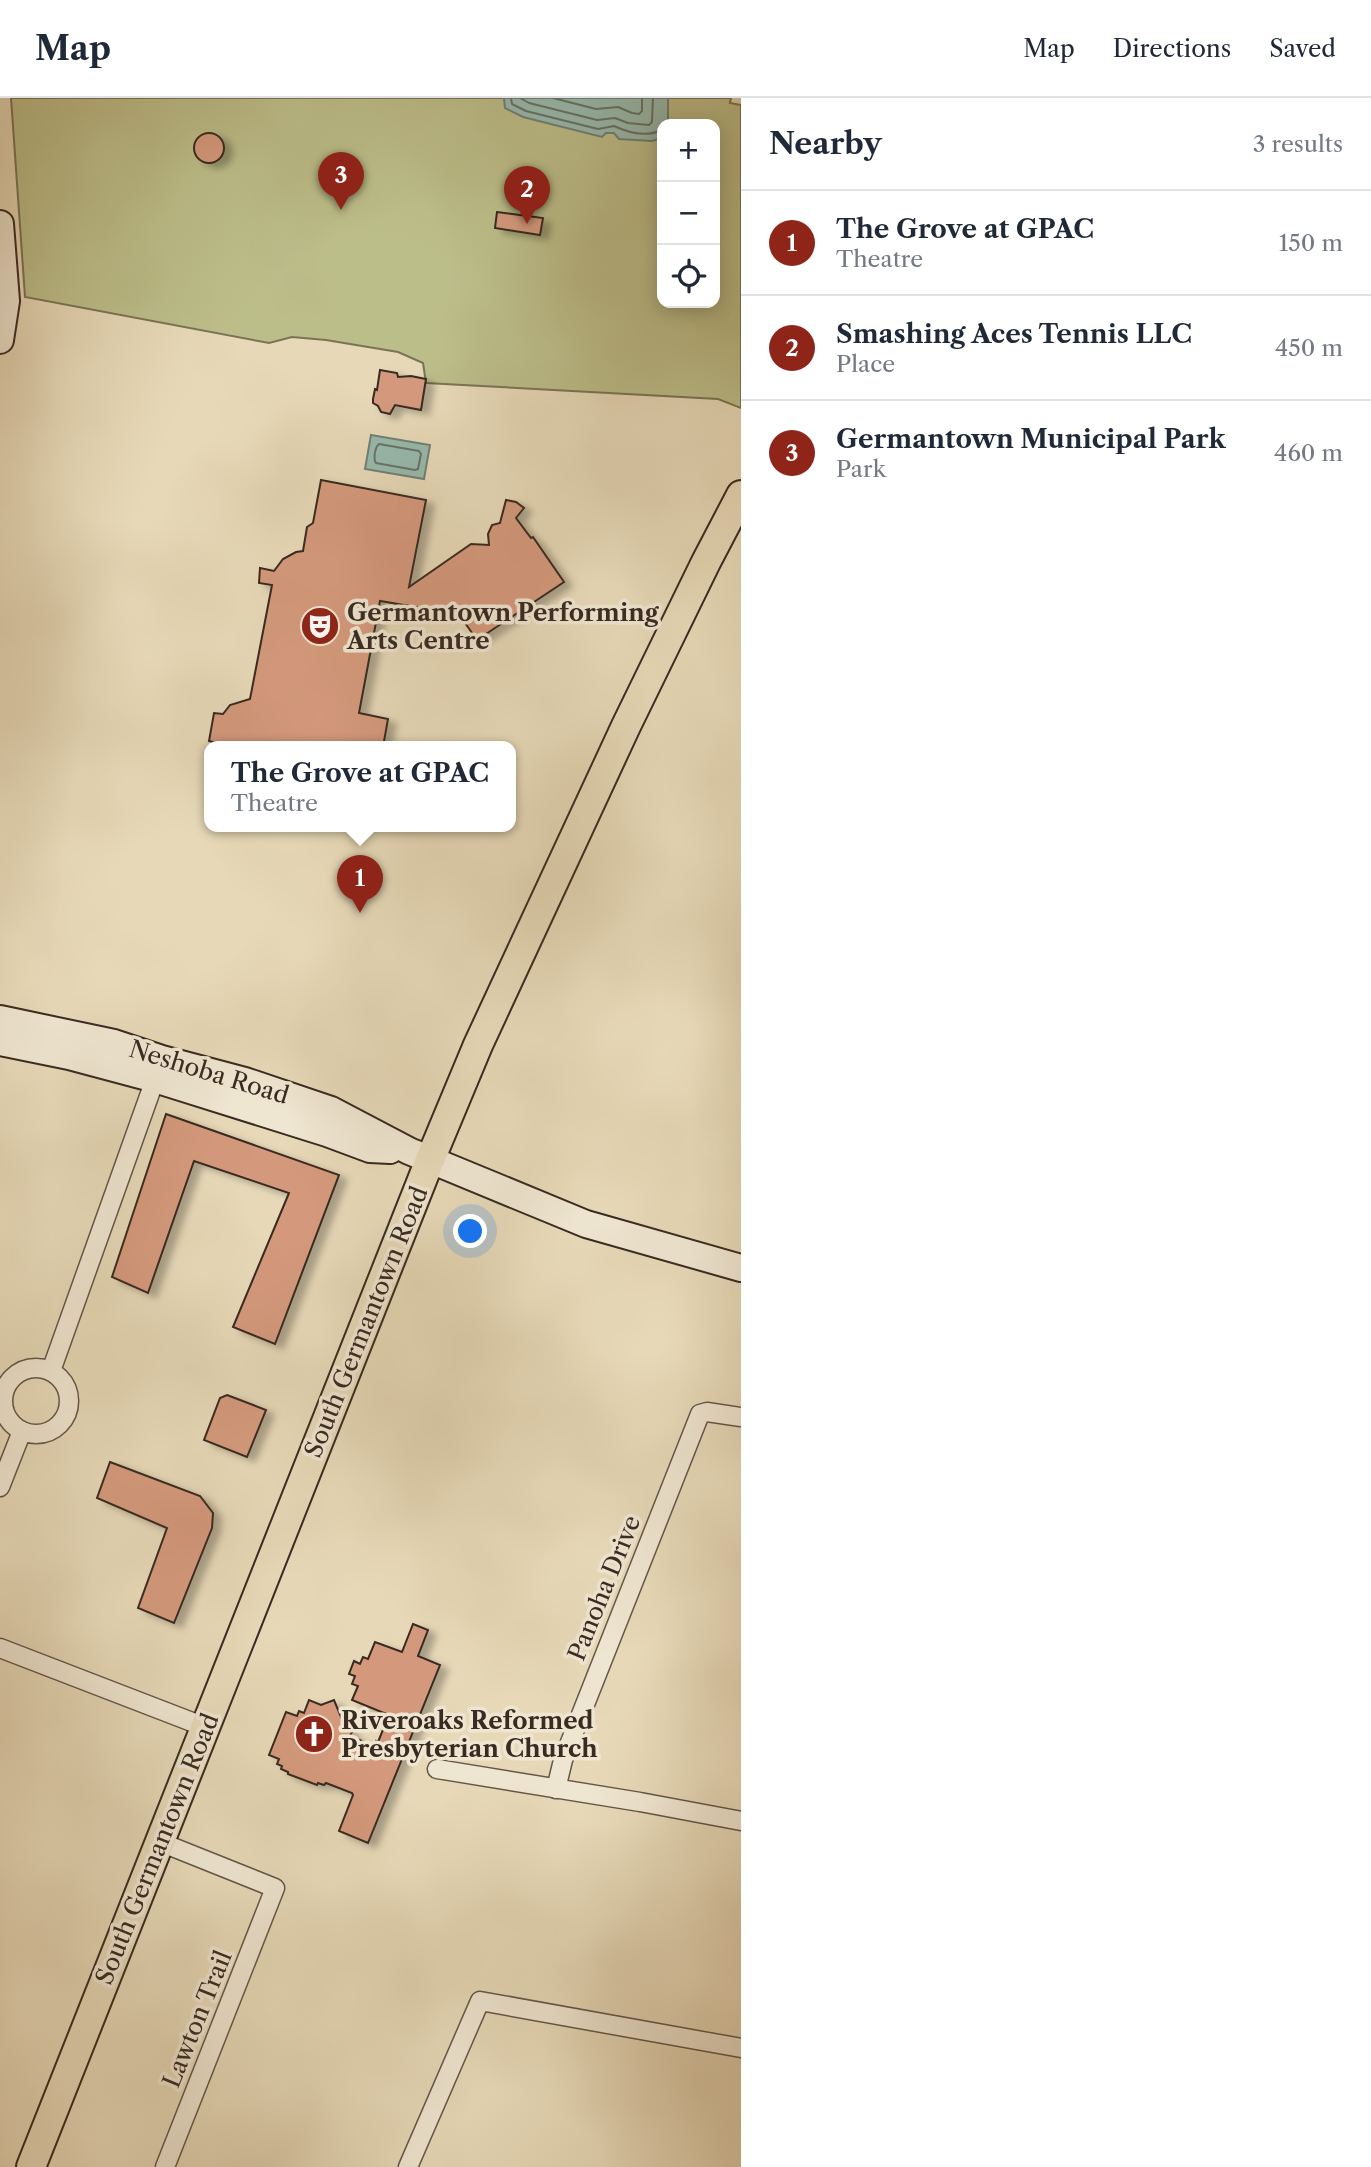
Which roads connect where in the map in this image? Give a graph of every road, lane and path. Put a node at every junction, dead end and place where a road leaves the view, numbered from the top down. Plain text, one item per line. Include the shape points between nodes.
1 (0, 225) edge
2 (0, 340) edge
3 (741, 495) edge
4 (0, 1019) edge
5 (0, 1042) edge
6 (158, 1069) junction
7 (420, 1156) junction
8 (741, 1268) edge
9 (51, 1371) junction
10 (741, 1417) edge
11 (22, 1431) junction
12 (0, 1487) edge
13 (0, 1648) edge
14 (205, 1727) junction
15 (437, 1769) dead end
16 (556, 1789) junction
17 (741, 1821) edge
18 (160, 1842) junction
19 (741, 2048) edge
20 (31, 2167) edge
21 (165, 2167) edge
22 (408, 2167) edge

1 - 2 street via 6,301
3 - 7 main road, South Germantown Road via 626,726 478,1045
4 - 6 street, Neshoba Road via 114,1043
5 - 6 street, Neshoba Road
6 - 7 street, Neshoba Road via 245,1081 331,1110
6 - 9 street
7 - 8 street, Neshoba Road via 586,1224
7 - 14 main road, South Germantown Road
9 - 11 street via 40,1368 19,1373 5,1390 8,1418
9 - 11 street via 69,1395 66,1416 42,1434
10 - 16 street, Panoha Drive via 700,1414 563,1760
11 - 12 street
13 - 14 street
14 - 18 main road, South Germantown Road
15 - 16 street
16 - 17 street
18 - 20 main road, South Germantown Road
18 - 21 street, Lawton Trail via 275,1888
19 - 22 street via 480,2001

